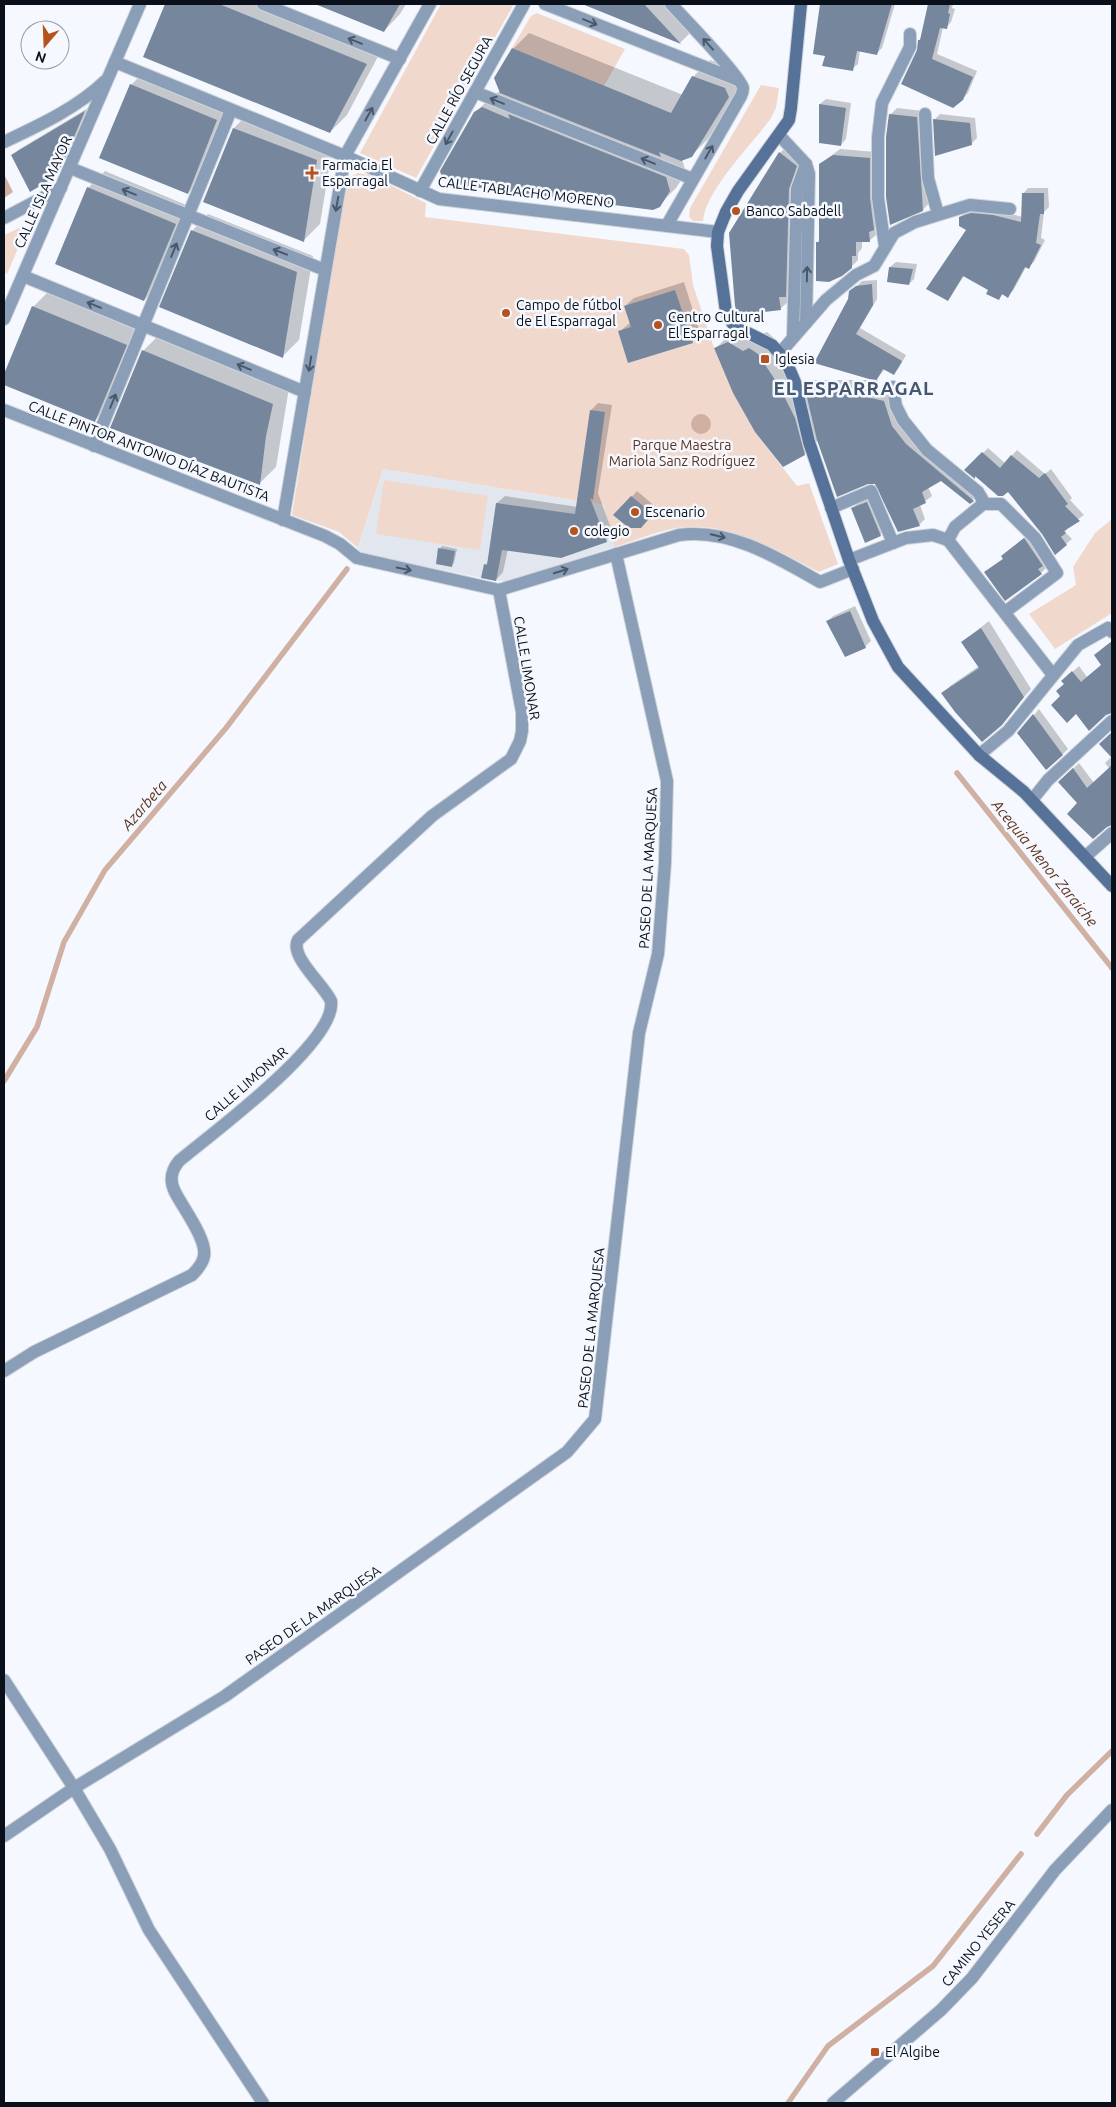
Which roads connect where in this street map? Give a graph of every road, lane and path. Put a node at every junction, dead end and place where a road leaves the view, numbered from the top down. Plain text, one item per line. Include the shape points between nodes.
1 (140, 4) edge
2 (264, 4) edge
3 (430, 4) edge
4 (524, 4) edge
5 (545, 4) edge
6 (671, 4) edge
7 (801, 4) edge
8 (910, 34) dead end
9 (400, 59) junction
10 (116, 62) junction
11 (109, 78) junction
12 (739, 81) junction
13 (475, 92) junction
14 (231, 110) junction
15 (925, 114) dead end
16 (779, 135) junction
17 (4, 142) edge
18 (345, 156) junction
19 (806, 164) junction
20 (70, 168) junction
21 (693, 179) junction
22 (61, 188) junction
23 (420, 190) junction
24 (1010, 209) dead end
25 (938, 214) junction
26 (188, 216) junction
27 (4, 218) edge
28 (667, 225) junction
29 (718, 232) junction
30 (885, 248) junction
31 (325, 270) junction
32 (23, 276) junction
33 (4, 319) edge
34 (806, 323) junction
35 (143, 326) junction
36 (793, 337) junction
37 (780, 353) junction
38 (893, 387) dead end
39 (305, 392) junction
40 (4, 410) edge
41 (94, 446) junction
42 (986, 504) junction
43 (832, 508) junction
44 (283, 520) junction
45 (948, 540) junction
46 (893, 543) junction
47 (616, 554) junction
48 (851, 564) junction
49 (499, 590) junction
50 (1005, 612) junction
51 (1112, 632) edge
52 (1053, 675) junction
53 (1112, 721) edge
54 (979, 755) junction
55 (1032, 800) junction
56 (1112, 834) edge
57 (1086, 856) junction
58 (1112, 886) edge
59 (4, 1371) edge
60 (4, 1680) edge
61 (74, 1788) junction
62 (1112, 1810) edge
63 (4, 1836) edge
64 (263, 2103) edge
65 (833, 2103) edge

1 - 10 street, CALLE ISLA MAYOR
9 -> 2 street
3 - 9 street
4 - 13 street, CALLE RÍO SEGURA
5 -> 12 street
12 -> 6 street
7 - 16 main road via 792,108
8 - 30 street via 910,47 882,103 878,137 878,198
18 -> 9 street
10 - 11 street, CALLE ISLA MAYOR
10 - 14 street, CALLE TABLACHO MORENO
11 - 17 street via 80,102
11 - 20 street, CALLE ISLA MAYOR
21 -> 12 street via 741,96 743,88
21 -> 13 street
13 -> 23 street, CALLE RÍO SEGURA
14 - 18 street, CALLE TABLACHO MORENO
14 - 26 street
15 - 25 street via 928,178
16 - 19 street
16 - 29 main road via 738,192
18 - 23 street, CALLE TABLACHO MORENO
18 -> 31 street
34 -> 19 street via 809,174
19 - 36 street via 797,189
20 - 22 street, CALLE ISLA MAYOR
26 -> 20 street
21 - 28 street
22 - 27 street
22 - 32 street, CALLE ISLA MAYOR
23 - 28 street, CALLE TABLACHO MORENO via 439,199
24 - 25 street via 970,204
25 - 30 street via 894,233
31 -> 26 street
35 -> 26 street
28 - 29 street, CALLE TABLACHO MORENO
29 - 37 main road via 724,304 729,320
30 - 34 street via 874,266 856,275 826,300
31 -> 39 street
32 - 33 street, CALLE ISLA MAYOR
35 -> 32 street
34 - 36 street
39 -> 35 street
41 -> 35 street
36 - 37 street
37 - 43 main road via 795,382 809,442
38 - 42 street via 896,406 909,428 927,450 978,492
39 - 44 street
40 - 41 street, CALLE PINTOR ANTONIO DÍAZ BAUTISTA
41 - 44 street, CALLE PINTOR ANTONIO DÍAZ BAUTISTA
42 - 45 street via 955,527
42 - 50 street via 1001,504 1035,538 1057,573
43 - 46 street via 871,491
43 - 48 main road
44 -> 49 street via 333,540 357,558
45 - 46 street via 933,535
45 - 50 street
46 - 48 street
47 -> 48 street via 680,535 706,533 752,547 820,582
49 -> 47 street
47 - 61 street, PASEO DE LA MARQUESA via 668,781 658,954 639,1033 596,1419 568,1452 225,1696
48 - 54 main road via 873,621 898,667
49 - 59 street, CALLE LIMONAR via 522,712 522,731 516,752 432,816 298,940 298,955 332,1001 331,1015 302,1056 174,1168 171,1184 204,1245 204,1257 199,1268 192,1275 34,1352
50 - 52 street
51 - 52 street via 1108,628 1078,645
52 - 54 street via 1008,731
53 - 55 street via 1048,780
54 - 55 main road
55 - 57 main road
56 - 57 street
57 - 58 main road
60 - 61 street
61 - 63 street, PASEO DE LA MARQUESA
61 - 64 street via 110,1849 149,1930
62 - 65 street, CAMINO YESERA via 1055,1870 972,1978 941,2010

